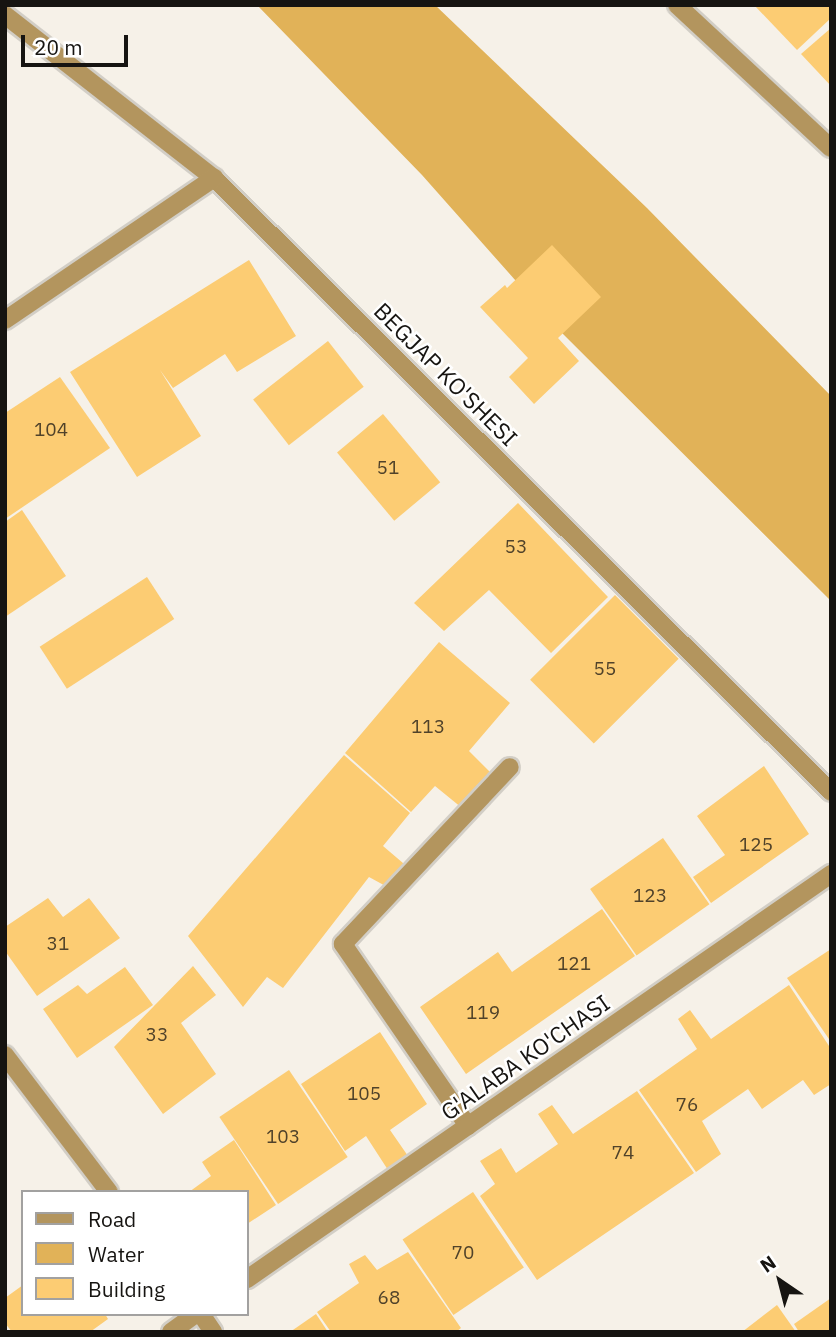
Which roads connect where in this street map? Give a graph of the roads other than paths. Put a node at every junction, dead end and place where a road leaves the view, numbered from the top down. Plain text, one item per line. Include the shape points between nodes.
1 (677, 5) edge
2 (5, 15) edge
3 (831, 148) edge
4 (214, 178) junction
5 (5, 320) edge
6 (510, 767) dead end
7 (831, 792) edge
8 (831, 874) edge
9 (5, 1055) edge
10 (468, 1126) junction
11 (107, 1190) edge
12 (248, 1278) edge
13 (195, 1316) edge
14 (200, 1316) edge
15 (171, 1332) edge
16 (213, 1332) edge

1 - 3 street
2 - 4 street, BEGJAP KO'SHESI
4 - 5 street
4 - 7 street, BEGJAP KO'SHESI
6 - 10 street via 343,944
8 - 10 street, G'ALABA KO'CHASI
9 - 11 street
10 - 12 street, G'ALABA KO'CHASI
13 - 15 street
14 - 16 street

